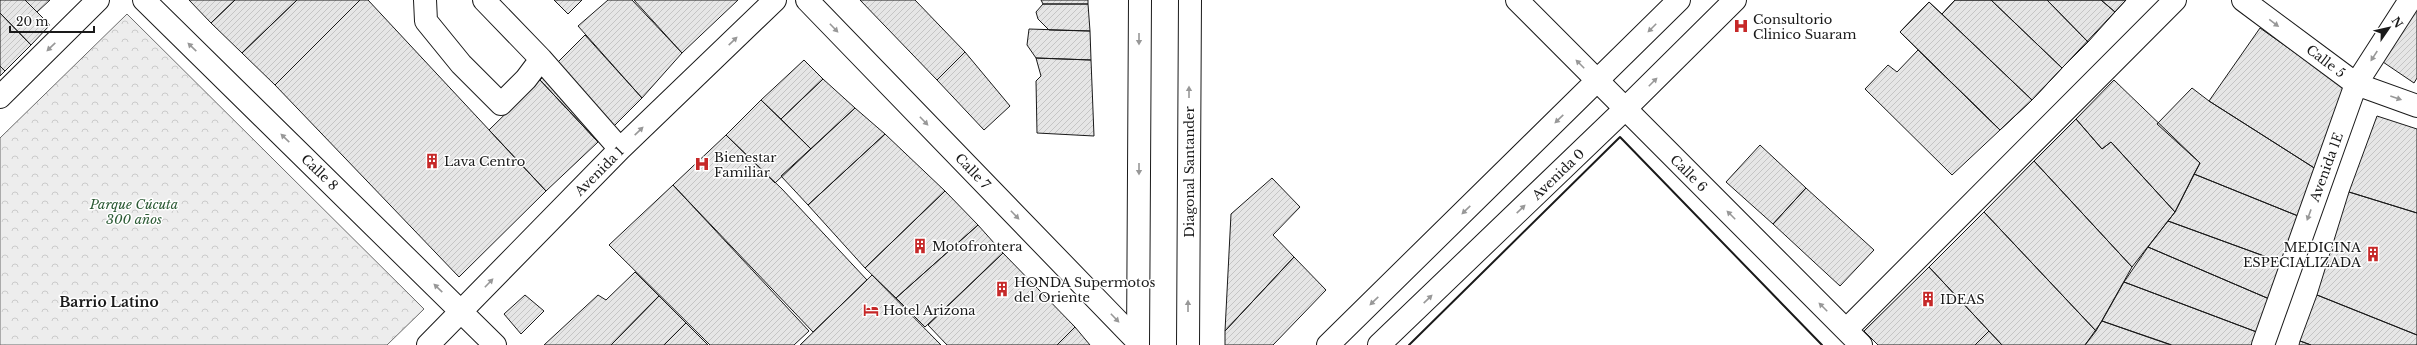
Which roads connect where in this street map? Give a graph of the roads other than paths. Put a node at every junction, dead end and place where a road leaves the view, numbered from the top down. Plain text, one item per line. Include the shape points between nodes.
1 (98, 0) edge
2 (144, 0) edge
3 (425, 0) edge
4 (484, 0) edge
5 (775, 0) edge
6 (807, 0) edge
7 (1140, 0) edge
8 (1190, 0) edge
9 (1517, 0) edge
10 (1679, 0) edge
11 (1735, 0) edge
12 (2175, 0) edge
13 (2243, 0) edge
14 (2410, 0) edge
15 (541, 59) junction
16 (1598, 81) junction
17 (2356, 84) junction
18 (0, 97) edge
19 (2417, 106) edge
20 (1626, 109) junction
21 (620, 149) junction
22 (462, 311) junction
23 (1853, 338) edge
24 (1138, 344) edge
25 (428, 345) edge
26 (495, 345) edge
27 (1188, 345) edge
28 (1328, 345) edge
29 (1379, 345) edge
30 (2263, 345) edge

1 -> 18 street
22 -> 2 street, Calle 8
3 - 15 street via 426,20 461,64 501,104 526,79
4 - 15 street
21 -> 5 street, Avenida 1
6 -> 24 street, Calle 7
7 -> 24 street
27 -> 8 street, Diagonal Santander
16 -> 9 street, Calle 6
10 -> 16 street
20 -> 11 street, Avenida 0
12 - 23 street
13 -> 17 street, Calle 5
14 -> 17 street, Avenida 1E
15 - 21 street
16 - 20 street, Calle 6
16 -> 28 street
17 -> 19 street, Calle 5
17 -> 30 street, Avenida 1E
23 -> 20 street, Calle 6
29 -> 20 street, Avenida 0
22 -> 21 street, Avenida 1
22 - 25 street, Avenida 1
22 - 26 street, Calle 8

